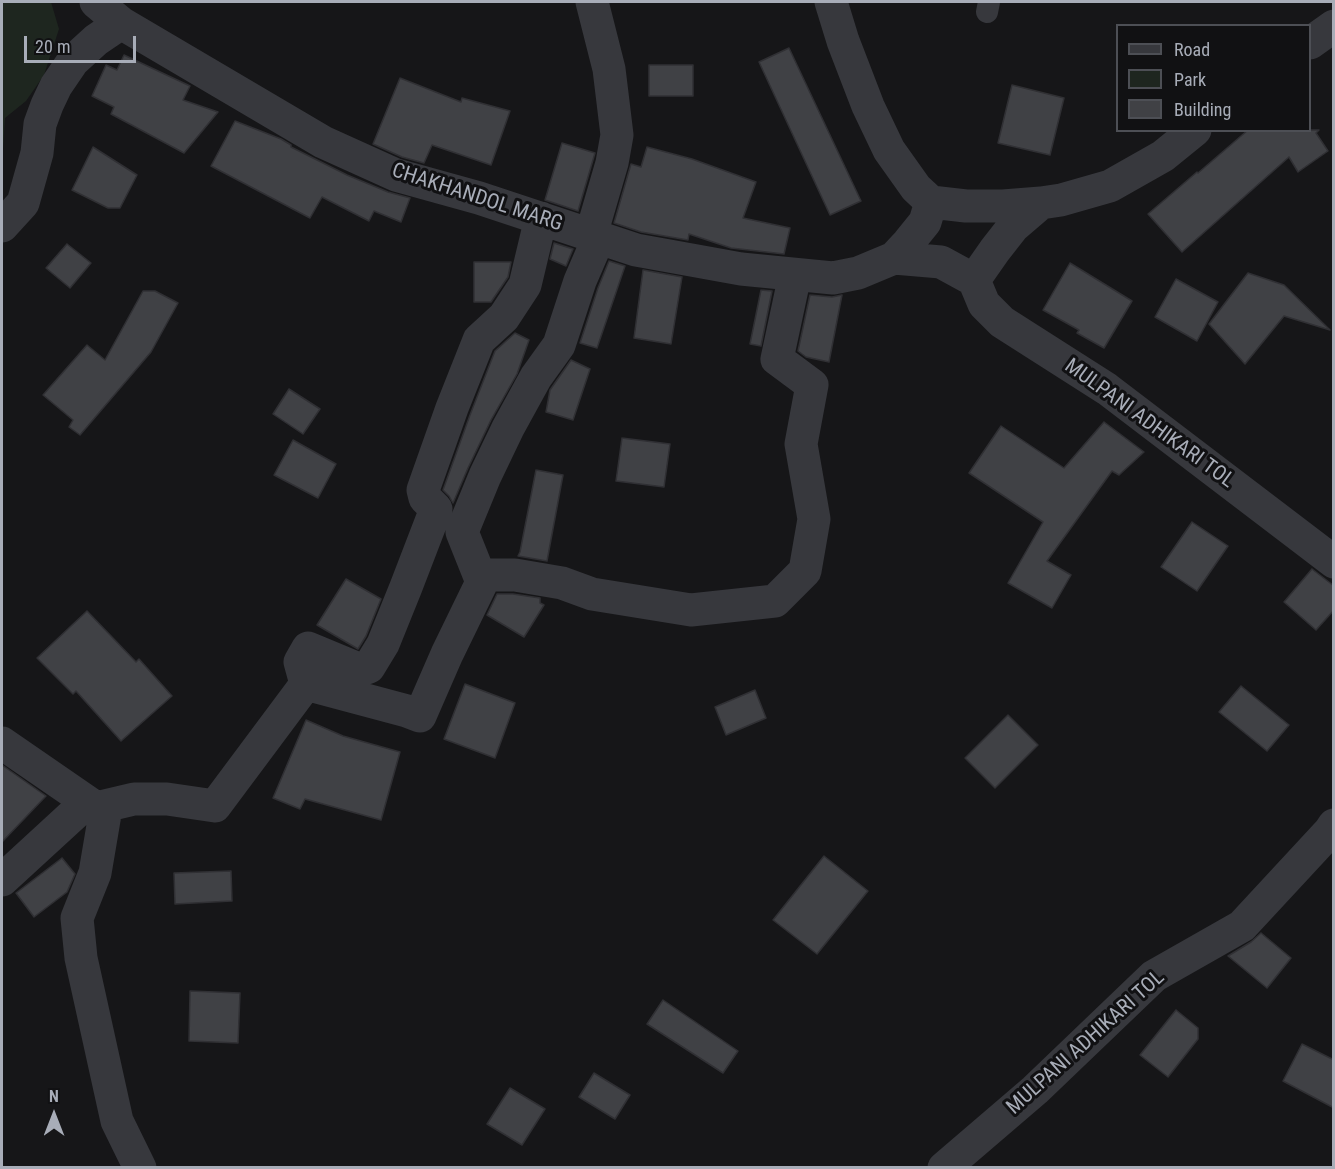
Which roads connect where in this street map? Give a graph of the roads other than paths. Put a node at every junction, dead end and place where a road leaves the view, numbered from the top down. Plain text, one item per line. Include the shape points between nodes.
1 (96, 2) edge
2 (592, 2) edge
3 (831, 2) edge
4 (121, 23) junction
5 (1334, 26) edge
6 (1311, 42) edge
7 (1193, 132) edge
8 (931, 202) junction
9 (1041, 203) junction
10 (541, 218) junction
11 (2, 226) edge
12 (595, 236) junction
13 (894, 258) junction
14 (795, 275) junction
15 (975, 280) junction
16 (1334, 562) edge
17 (480, 575) junction
18 (306, 684) junction
19 (2, 743) edge
20 (92, 805) junction
21 (1334, 825) edge
22 (2, 880) edge
23 (140, 1167) edge
24 (944, 1167) edge

1 - 4 street, CHAKHANDOL MARG
2 - 12 street via 609,69 617,135
3 - 8 street via 868,106 889,150
4 - 10 street, CHAKHANDOL MARG via 323,142 396,175
4 - 11 street via 73,62 56,86 40,124 37,153 23,203
5 - 6 street
7 - 9 street via 1163,156 1110,186
8 - 9 street via 966,206
8 - 13 street via 925,222
9 - 15 street via 1013,227
10 - 12 street, CHAKHANDOL MARG
10 - 18 street via 525,285 504,317 479,340 452,408 423,490 424,498 436,509 383,644 369,667 361,670 308,648 300,662
12 - 14 street, CHAKHANDOL MARG via 636,250
12 - 17 street via 559,345 507,428 462,532
13 - 14 street, CHAKHANDOL MARG via 858,273 833,278
13 - 15 street via 941,262
14 - 17 street via 777,358 812,385 801,444 814,519 805,570 775,601 691,610 592,594 524,576
15 - 16 street, MULPANI ADHIKARI TOL via 984,304 1002,322 1107,389
17 - 18 street via 482,582 420,716
18 - 20 street via 215,806 167,799
19 - 20 street
20 - 22 street
20 - 23 street via 105,814 95,873 77,918 81,958 117,1122
21 - 24 street, MULPANI ADHIKARI TOL via 1242,926 1154,976 1035,1090

